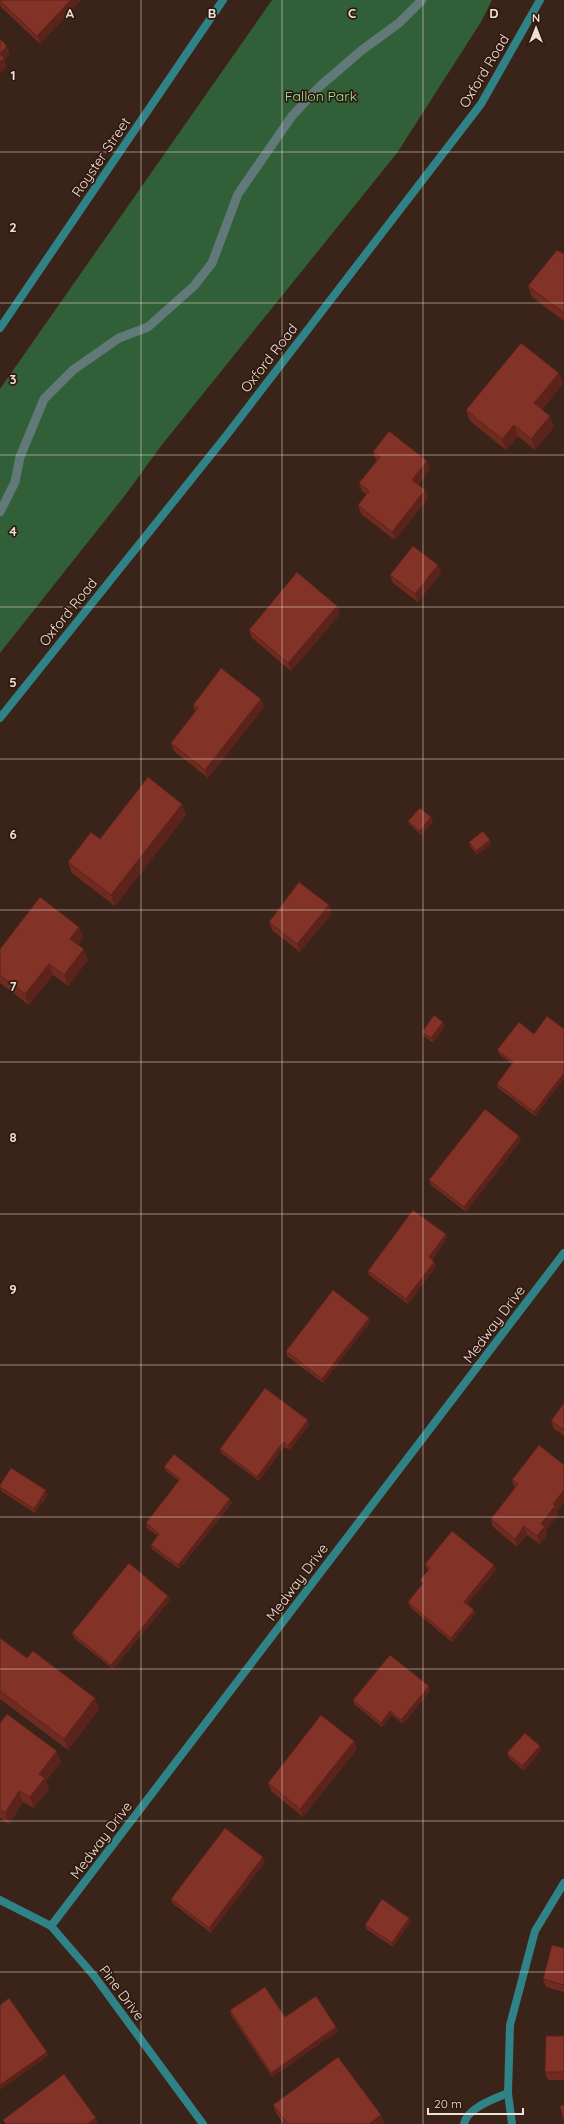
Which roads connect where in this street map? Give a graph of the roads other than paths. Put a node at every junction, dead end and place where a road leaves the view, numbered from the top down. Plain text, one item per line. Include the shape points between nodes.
1 (222, 0) edge
2 (540, 0) edge
3 (0, 328) edge
4 (0, 718) edge
5 (564, 1253) edge
6 (564, 1883) edge
7 (0, 1900) edge
8 (51, 1926) junction
9 (508, 2093) junction
10 (203, 2124) edge
11 (464, 2124) edge
12 (512, 2124) edge

1 - 3 street, Royster Street
2 - 4 street, Oxford Road via 482,104 226,436
5 - 8 street, Medway Drive
6 - 9 street via 536,1931 521,1978 510,2025
7 - 8 street, Pine Drive
8 - 10 street, Pine Drive via 95,1977
9 - 11 street via 482,2104
9 - 12 street

